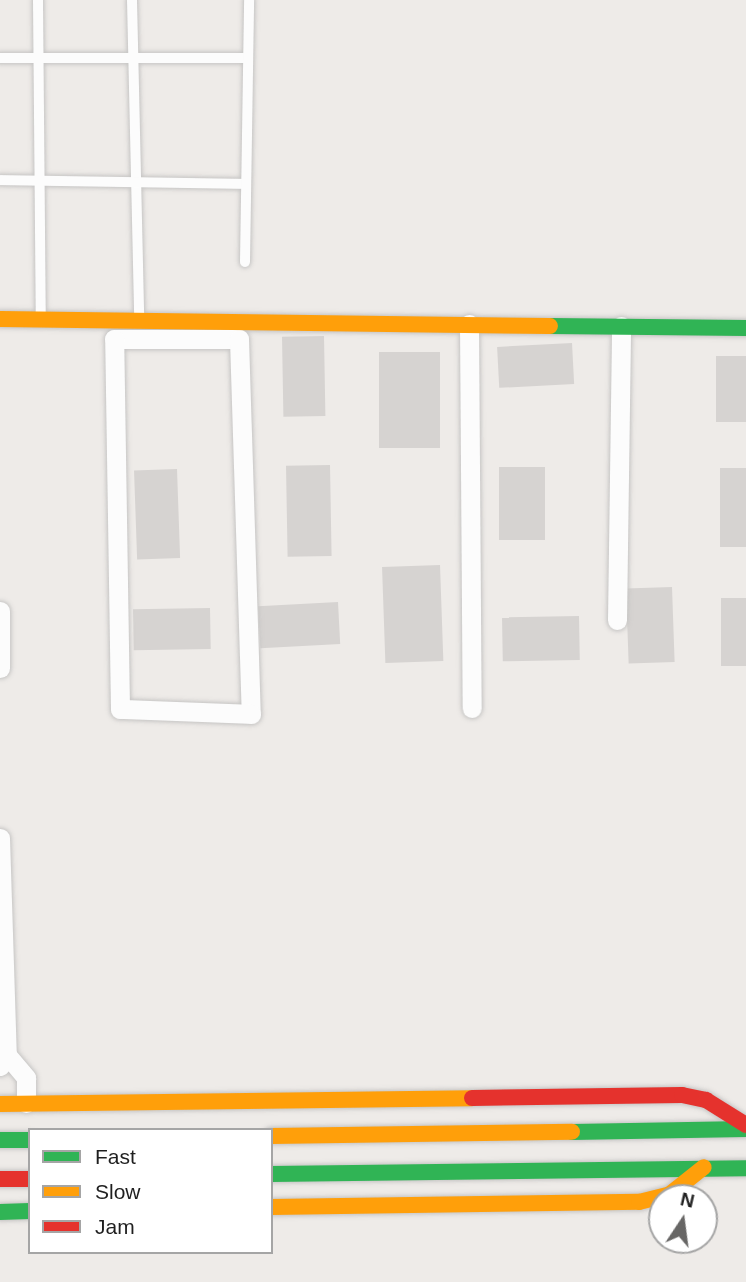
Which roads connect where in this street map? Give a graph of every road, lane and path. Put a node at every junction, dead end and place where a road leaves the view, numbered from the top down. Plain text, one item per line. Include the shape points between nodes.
1 (38, 0) edge
2 (132, 0) edge
3 (249, 0) edge
4 (37, 57) junction
5 (0, 58) edge
6 (136, 58) junction
7 (248, 58) junction
8 (38, 179) junction
9 (0, 180) edge
10 (138, 184) junction
11 (246, 184) junction
12 (245, 262) dead end
13 (0, 319) edge
14 (41, 319) junction
15 (139, 320) junction
16 (469, 324) junction
17 (621, 326) junction
18 (746, 328) edge
19 (180, 329) junction
20 (0, 611) edge
21 (617, 620) dead end
22 (0, 668) edge
23 (472, 708) dead end
24 (0, 838) edge
25 (4, 1061) edge
26 (26, 1103) junction
27 (0, 1104) edge
28 (746, 1127) edge
29 (273, 1136) edge
30 (0, 1140) edge
31 (28, 1140) edge
32 (704, 1167) junction
33 (746, 1168) edge
34 (273, 1174) edge
35 (0, 1179) edge
36 (28, 1179) edge
37 (273, 1207) edge
38 (28, 1211) edge
39 (0, 1212) edge

1 - 4 lane
2 - 6 lane
3 - 7 lane
4 - 5 lane
4 - 6 lane
4 - 8 lane
6 - 7 lane
6 - 10 lane
7 - 11 lane
8 - 9 lane
8 - 10 lane
8 - 14 lane
10 - 11 lane
10 - 15 lane
11 - 12 lane
13 - 14 street
14 - 15 street
15 - 19 street
16 - 17 street
16 - 19 street
16 - 23 street
17 - 18 street
17 - 21 street
19 - 19 street via 239,339 251,714 120,709 114,339
20 - 22 street
24 - 25 street
25 - 26 street via 26,1078
26 - 27 street
26 - 28 street via 682,1095 706,1100
28 - 29 street
30 - 31 street
32 - 33 street
32 - 34 street
32 - 37 street via 670,1194 639,1202
35 - 36 street
38 - 39 street

